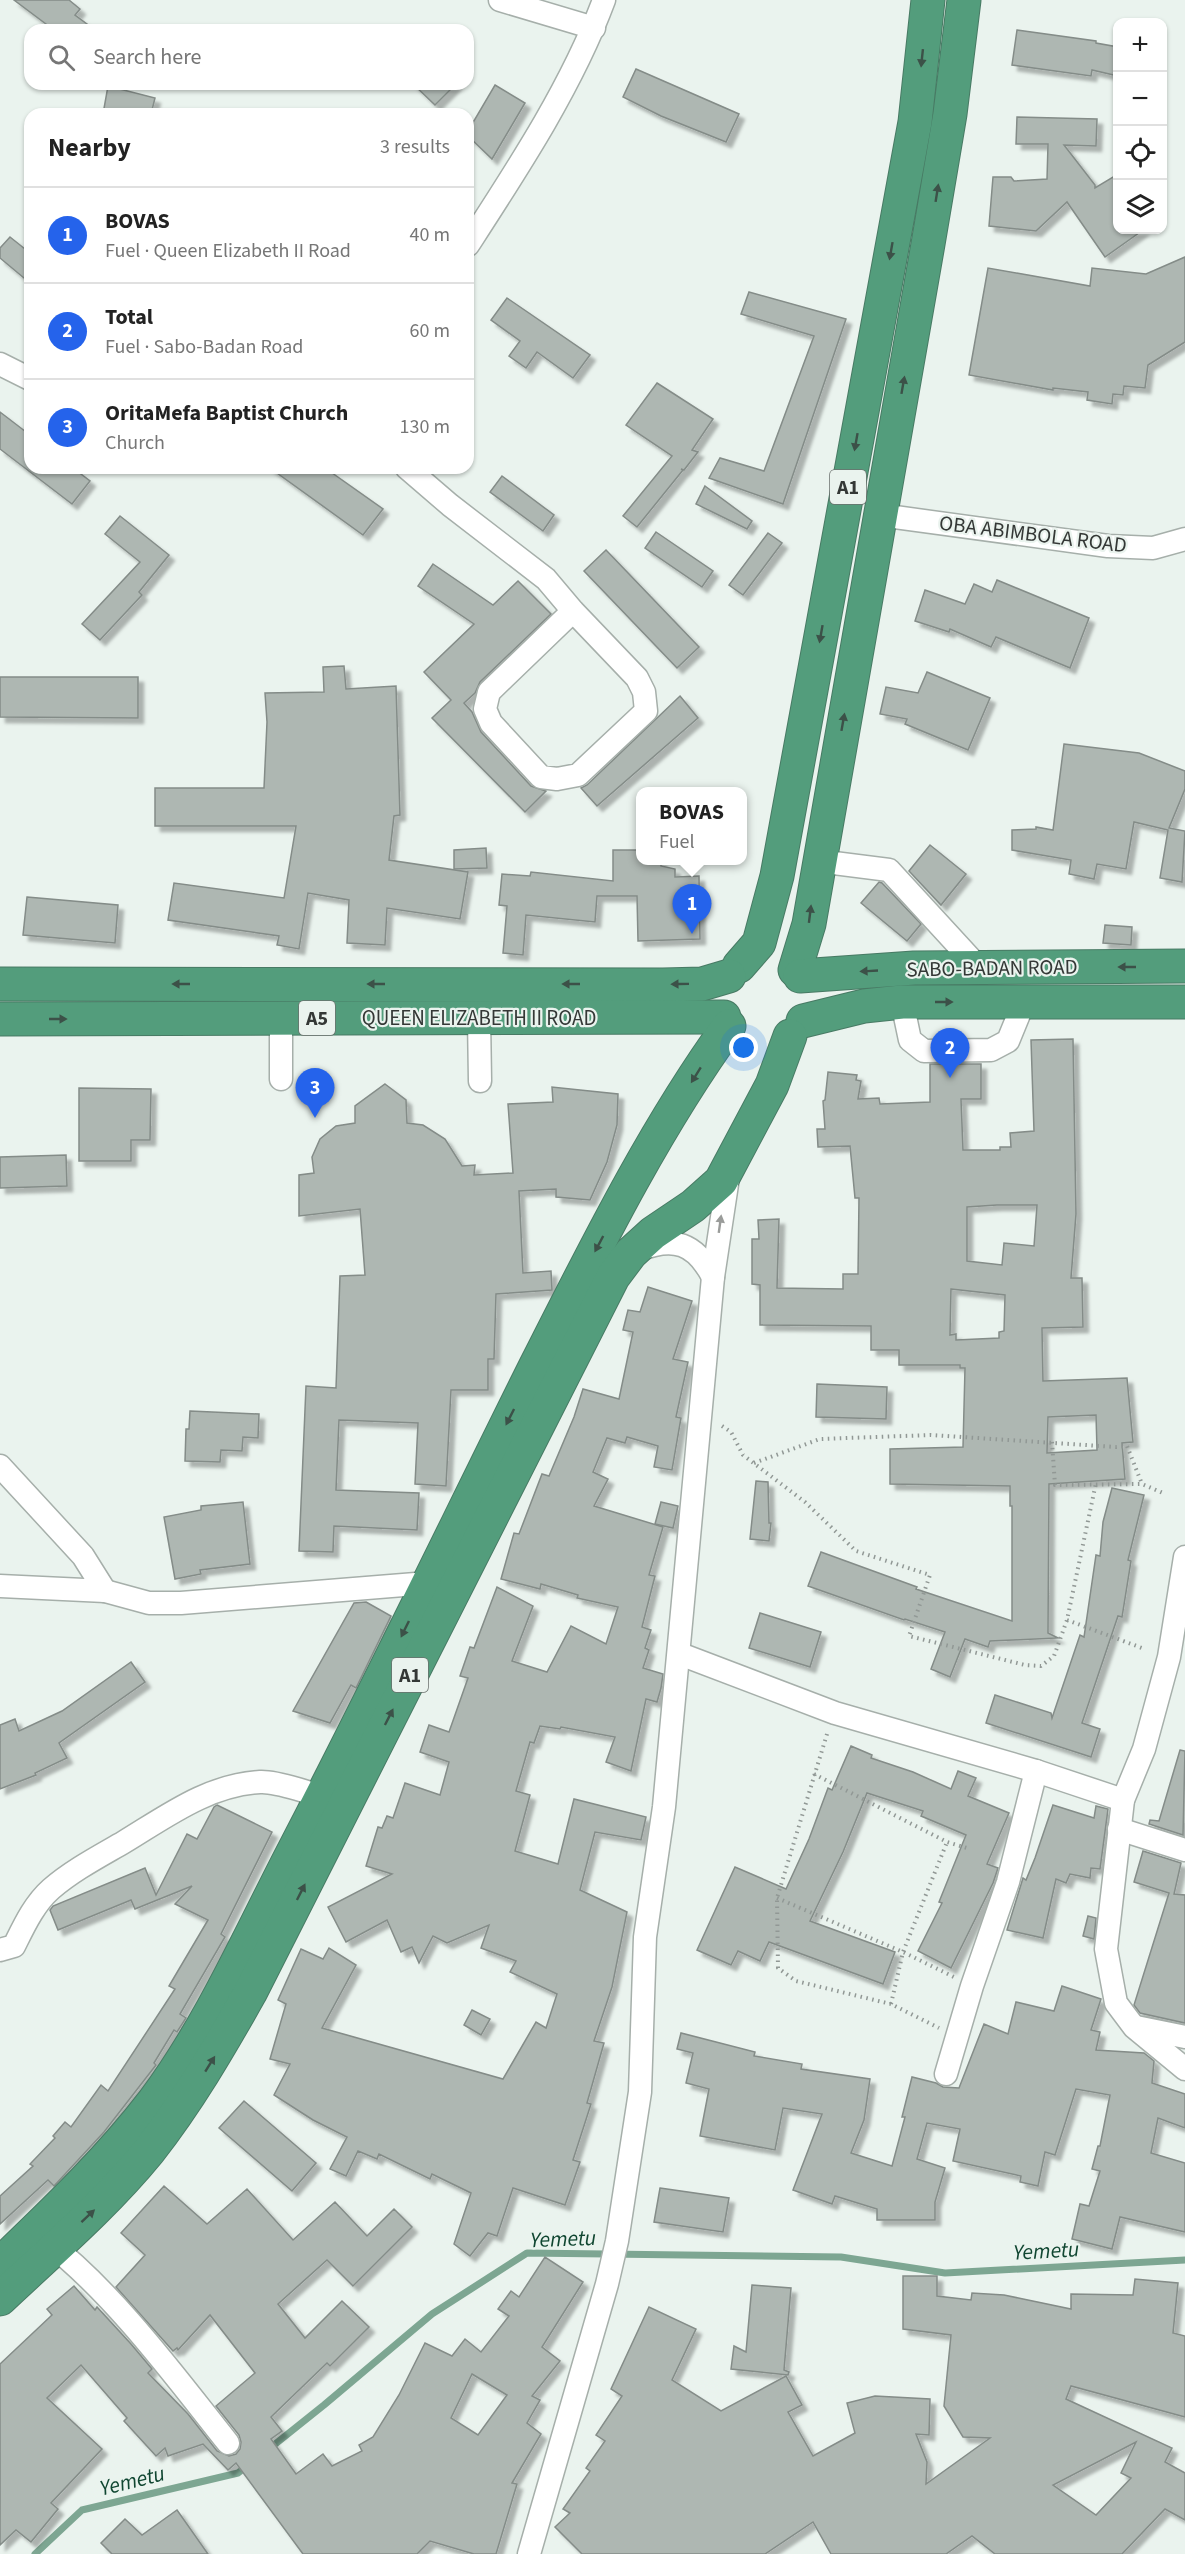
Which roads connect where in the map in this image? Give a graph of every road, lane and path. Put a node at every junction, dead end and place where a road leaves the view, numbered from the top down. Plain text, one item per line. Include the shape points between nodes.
1 (500, 0) edge
2 (604, 0) edge
3 (928, 0) edge
4 (964, 0) edge
5 (594, 28) junction
6 (474, 236) edge
7 (0, 364) edge
8 (24, 376) edge
9 (414, 474) edge
10 (880, 515) junction
11 (1185, 539) edge
12 (573, 611) junction
13 (818, 861) junction
14 (1185, 966) edge
15 (979, 968) junction
16 (734, 971) junction
17 (797, 973) junction
18 (0, 984) edge
19 (902, 1002) junction
20 (1024, 1002) junction
21 (1185, 1003) edge
22 (281, 1018) junction
23 (479, 1018) junction
24 (0, 1019) edge
25 (727, 1022) junction
26 (797, 1028) junction
27 (281, 1079) dead end
28 (480, 1081) dead end
29 (729, 1171) junction
30 (631, 1253) junction
31 (713, 1277) junction
32 (700, 1414) junction
33 (1052, 1442) junction
34 (753, 1463) junction
35 (0, 1466) edge
36 (1096, 1483) junction
37 (1142, 1484) junction
38 (1163, 1493) dead end
39 (1185, 1557) edge
40 (0, 1586) edge
41 (441, 1586) junction
42 (105, 1591) junction
43 (1067, 1620) junction
44 (1142, 1648) dead end
45 (680, 1654) junction
46 (1177, 1658) edge
47 (835, 1713) junction
48 (1036, 1771) junction
49 (814, 1774) junction
50 (1124, 1800) junction
51 (333, 1801) junction
52 (1119, 1829) junction
53 (947, 1842) junction
54 (967, 1848) dead end
55 (1185, 1850) edge
56 (777, 1898) junction
57 (0, 1950) edge
58 (903, 1953) junction
59 (972, 1986) junction
60 (891, 2004) junction
61 (1134, 2027) junction
62 (956, 2036) junction
63 (1185, 2037) edge
64 (1185, 2069) edge
65 (946, 2074) dead end
66 (45, 2239) junction
67 (0, 2264) edge
68 (0, 2299) edge
69 (228, 2443) dead end
70 (529, 2554) edge

1 - 5 street
2 - 5 street
3 -> 16 highway, A1 via 915,122 777,876 759,943
10 -> 4 highway, A1 via 950,114
5 - 6 street via 526,156
7 - 8 street
9 - 12 street via 546,579
10 - 11 street, OBA ABIMBOLA ROAD via 1108,546 1153,548
13 -> 10 highway, A1
12 - 12 street via 637,678 645,692 646,711 578,775 541,777 491,723 485,709 489,692
13 - 15 street via 889,870
17 -> 13 highway, A1
14 -> 15 highway, SABO-BADAN ROAD
15 -> 17 highway, SABO-BADAN ROAD
16 - 17 highway via 753,960 768,958
16 -> 18 highway, QUEEN ELIZABETH II ROAD / A5 via 702,984
16 - 25 highway via 721,996
17 - 26 highway via 808,998
19 -> 20 highway, SABO-BADAN ROAD
19 - 20 street via 910,1040 924,1052 991,1050 1008,1041
19 - 26 highway, SABO-BADAN ROAD via 864,1006
20 - 21 highway, SABO-BADAN ROAD
22 - 23 highway, QUEEN ELIZABETH II ROAD / A5
24 -> 22 highway, QUEEN ELIZABETH II ROAD / A5
22 - 27 street
23 - 25 highway, QUEEN ELIZABETH II ROAD / A5 via 634,1017
23 - 28 street
25 - 26 highway via 744,1039 762,1044 782,1041
25 -> 41 highway, A1 via 657,1138 576,1286
26 - 29 highway, A1
29 - 30 highway, A1 via 708,1195 652,1233
31 -> 29 street
30 - 31 street via 666,1242 681,1244 705,1261
30 - 41 highway, A1 via 613,1277
31 - 32 street
32 - 34 path via 731,1432 743,1455
32 - 45 street
33 - 34 path via 931,1435 820,1439
33 - 36 path via 1054,1485
33 - 37 path via 1127,1446
34 - 43 path via 805,1502 856,1551 930,1575 909,1635 1041,1666 1053,1656
35 - 42 street via 83,1556
36 - 37 path
36 - 43 path
37 - 38 path
39 - 46 street
40 - 42 street
41 - 42 street via 181,1604 149,1603
41 - 51 highway, A1
43 - 44 path
45 - 47 street
45 - 70 street via 645,1937 640,2092 617,2241
46 - 50 street
47 - 48 street
47 - 49 path
48 - 50 street
48 - 59 street via 1008,1882
49 - 53 path
49 - 56 path
50 - 52 street
51 - 57 street via 263,1782 230,1786 200,1797 92,1860 50,1890 28,1917 14,1946
51 - 66 highway, A1 via 250,1993 188,2098 103,2202
52 - 55 street
52 - 61 street via 1106,1949 1116,2003
53 - 54 path
53 - 58 path
56 - 58 path
56 - 60 path via 778,1968 796,1981
58 - 59 path
58 - 60 path
59 - 62 street
60 - 62 path
61 - 63 street
61 - 64 street
62 - 65 street
66 - 67 highway, A1
66 - 68 highway, A1
66 - 69 street via 87,2277 160,2357

